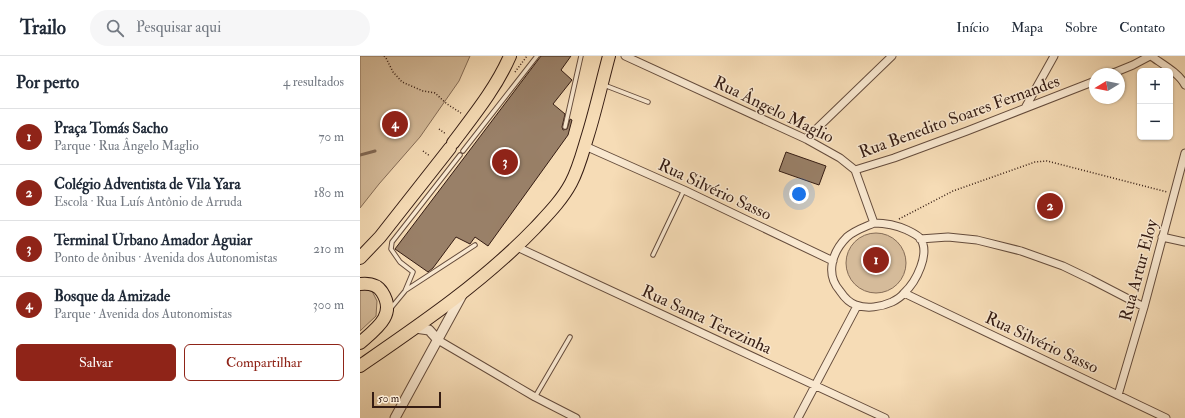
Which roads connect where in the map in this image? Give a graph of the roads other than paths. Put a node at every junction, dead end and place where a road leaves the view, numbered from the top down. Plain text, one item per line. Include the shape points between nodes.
1 (510, 56) edge
2 (537, 56) edge
3 (580, 56) edge
4 (609, 56) edge
5 (625, 56) edge
6 (892, 56) edge
7 (1054, 56) edge
8 (1151, 56) edge
9 (1125, 68) edge
10 (1089, 83) edge
11 (602, 84) junction
12 (1185, 85) edge
13 (648, 102) dead end
14 (1025, 108) junction
15 (564, 127) dead end
16 (806, 139) junction
17 (585, 146) junction
18 (454, 149) junction
19 (463, 151) dead end
20 (1185, 153) edge
21 (855, 170) junction
22 (684, 190) junction
23 (874, 224) junction
24 (1162, 237) junction
25 (920, 239) junction
26 (1185, 242) edge
27 (475, 246) dead end
28 (517, 247) junction
29 (652, 255) dead end
30 (360, 258) edge
31 (832, 261) junction
32 (360, 284) edge
33 (405, 291) junction
34 (464, 292) junction
35 (904, 293) junction
36 (857, 306) junction
37 (1144, 307) junction
38 (387, 312) junction
39 (415, 328) junction
40 (570, 337) dead end
41 (438, 340) junction
42 (360, 343) edge
43 (360, 366) edge
44 (815, 386) junction
45 (1118, 395) junction
46 (535, 396) junction
47 (395, 418) edge
48 (576, 418) edge
49 (798, 418) edge
50 (885, 418) edge
51 (1166, 418) edge

1 - 18 main road via 503,73
2 - 19 lane
3 - 15 lane
4 - 11 main road
5 - 16 street, Rua Ângelo Maglio
6 - 16 street
7 - 14 street
8 - 9 street
8 - 12 street via 1172,71
10 - 14 street, Rua Benedito Soares Fernandes
11 - 13 lane
11 - 17 main road
14 - 21 street, Rua Benedito Soares Fernandes via 894,158
16 - 21 street, Rua Ângelo Maglio via 840,158
17 - 22 street, Rua Silvério Sasso
17 - 28 main road via 568,188 544,219
18 - 30 main road
18 - 33 lane via 392,242 391,249 400,262 413,272
20 - 24 street, Rua Artur Eloy
21 - 23 street
22 - 29 lane
22 - 31 street, Rua Silvério Sasso
23 - 25 street via 890,224 903,228
23 - 31 street via 848,237
24 - 26 street
24 - 37 street, Rua Artur Eloy
25 - 35 street via 924,254 922,265
25 - 37 street via 948,237 976,240 1021,251 1070,269
27 - 33 lane
28 - 34 main road
28 - 44 street, Rua Santa Terezinha
31 - 36 street via 831,272 837,289
32 - 38 main road via 369,283 378,287 386,299
33 - 38 lane
34 - 39 main road
34 - 41 street
35 - 36 street via 891,302 877,307
35 - 45 street, Rua Silvério Sasso
36 - 44 street
37 - 45 street, Rua Artur Eloy
38 - 42 main road via 381,324
39 - 41 street via 429,330
39 - 43 main road
40 - 46 lane
41 - 46 street
41 - 47 street
44 - 49 street
44 - 50 street, Rua Santa Terezinha
45 - 51 street, Rua Silvério Sasso
46 - 48 street

